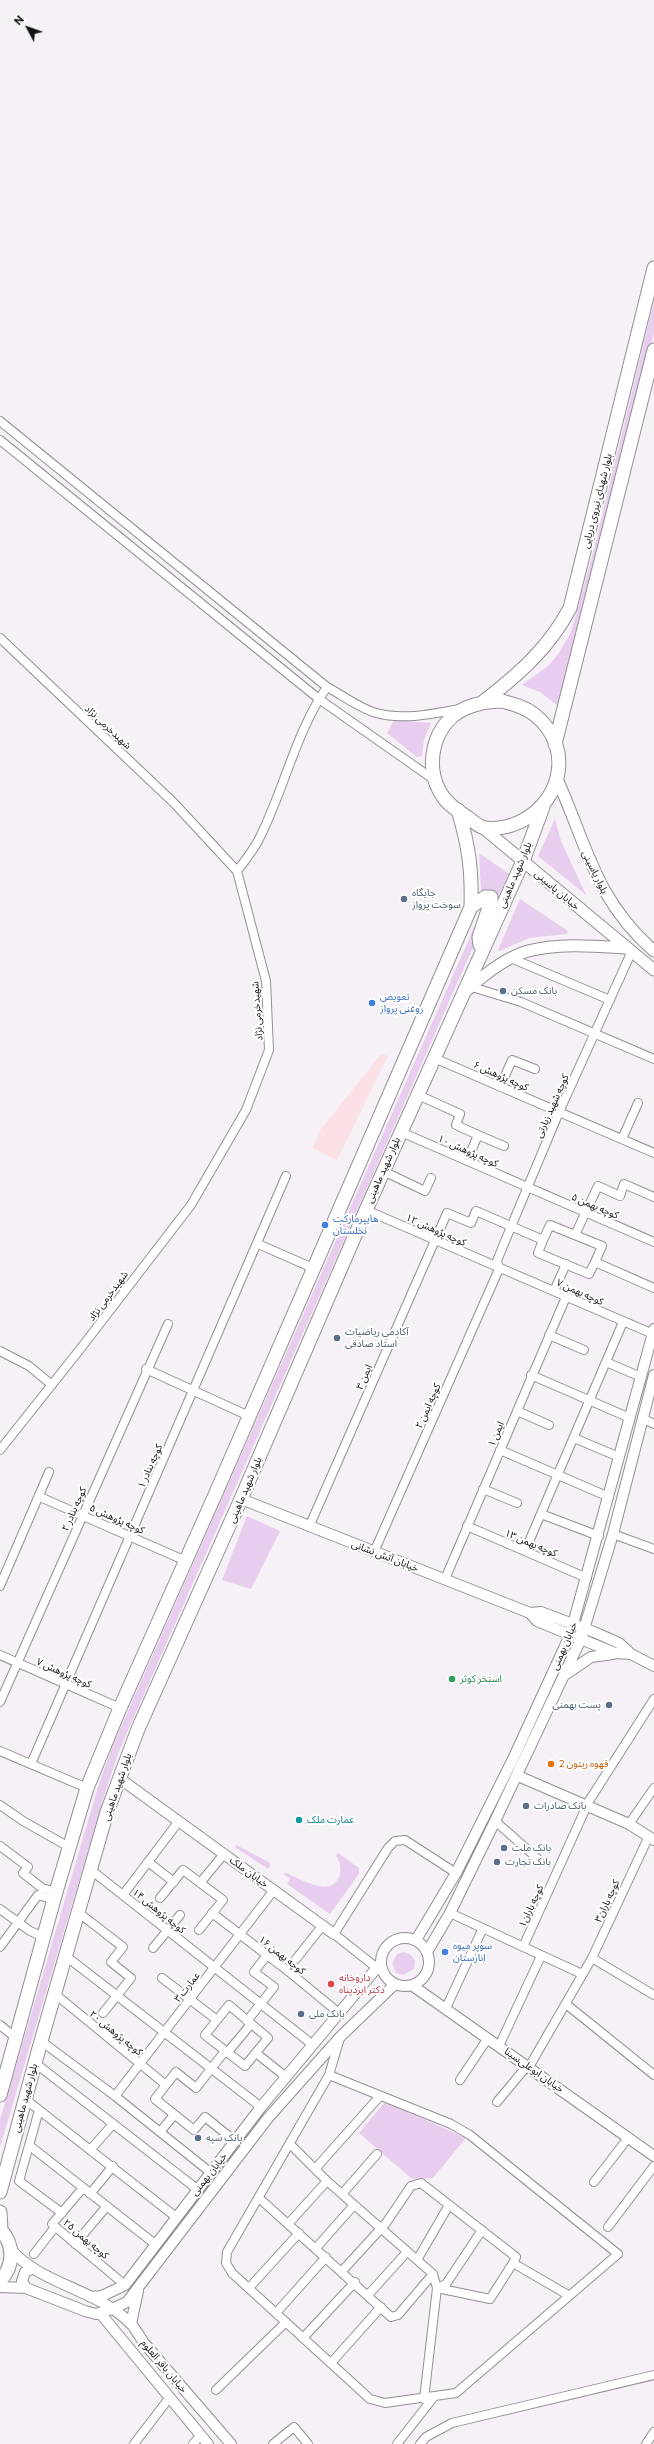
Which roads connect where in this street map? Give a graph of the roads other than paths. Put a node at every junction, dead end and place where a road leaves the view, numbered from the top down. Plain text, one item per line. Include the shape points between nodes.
1 (654, 268) edge
2 (654, 350) edge
3 (0, 421) edge
4 (0, 440) edge
5 (0, 638) edge
6 (327, 687) junction
7 (319, 699) junction
8 (483, 702) junction
9 (465, 708) junction
10 (555, 744) junction
11 (433, 779) junction
12 (557, 779) junction
13 (543, 807) junction
14 (458, 810) junction
15 (482, 827) junction
16 (523, 861) junction
17 (237, 871) junction
18 (471, 907) junction
19 (628, 950) junction
20 (481, 952) junction
21 (654, 952) edge
22 (513, 959) junction
23 (654, 970) edge
24 (467, 991) junction
25 (610, 1000) junction
26 (595, 1033) junction
27 (434, 1058) junction
28 (654, 1059) edge
29 (535, 1069) dead end
30 (500, 1086) junction
31 (418, 1095) junction
32 (638, 1103) dead end
33 (559, 1112) junction
34 (401, 1132) junction
35 (478, 1135) junction
36 (622, 1139) junction
37 (504, 1146) dead end
38 (654, 1153) edge
39 (467, 1161) junction
40 (383, 1171) junction
41 (286, 1176) dead end
42 (431, 1178) dead end
43 (528, 1188) junction
44 (654, 1198) edge
45 (366, 1210) junction
46 (585, 1213) junction
47 (512, 1226) junction
48 (575, 1235) junction
49 (434, 1240) junction
50 (543, 1240) junction
51 (654, 1242) edge
52 (258, 1244) junction
53 (595, 1262) junction
54 (566, 1264) junction
55 (313, 1268) junction
56 (499, 1269) junction
57 (654, 1288) edge
58 (554, 1292) junction
59 (566, 1297) junction
60 (623, 1322) junction
61 (168, 1324) dead end
62 (653, 1332) edge
63 (549, 1335) junction
64 (584, 1350) dead end
65 (0, 1351) edge
66 (606, 1362) junction
67 (146, 1369) junction
68 (531, 1375) junction
69 (654, 1375) edge
70 (641, 1377) junction
71 (52, 1385) junction
72 (194, 1391) junction
73 (590, 1401) junction
74 (516, 1411) junction
75 (249, 1416) junction
76 (630, 1418) junction
77 (642, 1418) junction
78 (654, 1424) edge
79 (549, 1426) dead end
80 (574, 1438) junction
81 (0, 1450) edge
82 (500, 1450) junction
83 (620, 1457) junction
84 (49, 1472) dead end
85 (558, 1475) junction
86 (483, 1488) junction
87 (40, 1496) junction
88 (609, 1497) junction
89 (241, 1499) junction
90 (517, 1503) dead end
91 (82, 1514) junction
92 (541, 1514) junction
93 (467, 1526) junction
94 (309, 1527) junction
95 (613, 1534) junction
96 (130, 1536) junction
97 (599, 1536) junction
98 (654, 1549) edge
99 (525, 1551) junction
100 (374, 1552) junction
101 (186, 1561) junction
102 (587, 1578) junction
103 (444, 1579) junction
104 (0, 1586) edge
105 (585, 1629) junction
106 (572, 1630) junction
107 (581, 1639) junction
108 (615, 1653) junction
109 (631, 1654) junction
110 (0, 1655) edge
111 (17, 1663) junction
112 (654, 1666) edge
113 (565, 1675) junction
114 (64, 1684) junction
115 (654, 1699) edge
116 (0, 1702) edge
117 (120, 1708) junction
118 (0, 1752) edge
119 (31, 1764) junction
120 (518, 1776) junction
121 (119, 1778) junction
122 (87, 1788) junction
123 (654, 1788) edge
124 (0, 1805) edge
125 (588, 1808) junction
126 (179, 1821) junction
127 (495, 1821) junction
128 (629, 1824) junction
129 (652, 1838) edge
130 (0, 1846) edge
131 (69, 1847) junction
132 (224, 1854) junction
133 (536, 1858) dead end
134 (148, 1862) junction
135 (91, 1870) junction
136 (456, 1873) junction
137 (174, 1882) junction
138 (200, 1883) junction
139 (274, 1890) junction
140 (40, 1891) junction
141 (123, 1895) junction
142 (55, 1896) junction
143 (160, 1898) dead end
144 (0, 1910) edge
145 (79, 1913) junction
146 (212, 1913) junction
147 (450, 1913) junction
148 (180, 1915) dead end
149 (18, 1923) junction
150 (323, 1925) junction
151 (483, 1928) junction
152 (199, 1930) dead end
153 (167, 1931) junction
154 (334, 1934) junction
155 (240, 1935) junction
156 (44, 1937) junction
157 (416, 1940) junction
158 (0, 1947) edge
159 (523, 1947) junction
160 (153, 1948) dead end
161 (427, 1952) junction
162 (267, 1955) junction
163 (541, 1956) junction
164 (67, 1957) junction
165 (592, 1958) junction
166 (296, 1959) dead end
167 (378, 1966) junction
168 (214, 1968) junction
169 (582, 1974) junction
170 (162, 1978) dead end
171 (394, 1985) junction
172 (412, 1986) junction
173 (55, 1994) junction
174 (654, 1995) edge
175 (117, 1996) junction
176 (190, 2000) junction
177 (262, 2003) junction
178 (566, 2004) junction
179 (446, 2008) junction
180 (104, 2013) dead end
181 (339, 2013) junction
182 (217, 2020) junction
183 (249, 2022) junction
184 (0, 2025) edge
185 (164, 2032) junction
186 (340, 2037) junction
187 (16, 2038) junction
188 (488, 2038) junction
189 (41, 2040) junction
190 (313, 2045) junction
191 (499, 2046) junction
192 (226, 2052) junction
193 (256, 2053) junction
194 (35, 2063) junction
195 (140, 2065) junction
196 (528, 2066) junction
197 (211, 2068) junction
198 (329, 2075) junction
199 (654, 2075) edge
200 (286, 2077) junction
201 (460, 2080) dead end
202 (166, 2085) junction
203 (0, 2095) edge
204 (115, 2096) junction
205 (380, 2096) junction
206 (25, 2100) junction
207 (497, 2102) dead end
208 (261, 2107) junction
209 (39, 2110) junction
210 (174, 2114) junction
211 (112, 2124) junction
212 (160, 2132) junction
213 (628, 2138) junction
214 (235, 2141) junction
215 (290, 2144) junction
216 (30, 2146) junction
217 (91, 2149) junction
218 (377, 2154) dead end
219 (654, 2156) edge
220 (113, 2166) junction
221 (654, 2166) edge
222 (315, 2169) junction
223 (210, 2172) junction
224 (327, 2181) junction
225 (594, 2182) dead end
226 (83, 2188) junction
227 (197, 2189) junction
228 (0, 2192) edge
229 (90, 2194) junction
230 (342, 2194) junction
231 (259, 2198) junction
232 (354, 2205) junction
233 (449, 2205) junction
234 (106, 2206) junction
235 (0, 2212) edge
236 (62, 2214) junction
237 (176, 2217) junction
238 (288, 2223) junction
239 (55, 2227) junction
240 (380, 2227) junction
241 (608, 2227) dead end
242 (1, 2230) edge
243 (482, 2230) junction
244 (299, 2233) junction
245 (75, 2244) junction
246 (155, 2244) junction
247 (316, 2248) junction
248 (11, 2250) junction
249 (407, 2252) junction
250 (34, 2254) dead end
251 (326, 2256) junction
252 (416, 2260) junction
253 (513, 2263) junction
254 (32, 2269) junction
255 (342, 2271) junction
256 (433, 2274) junction
257 (0, 2281) edge
258 (355, 2282) junction
259 (124, 2285) junction
260 (0, 2287) edge
261 (26, 2288) junction
262 (249, 2288) junction
263 (437, 2288) junction
264 (139, 2290) junction
265 (368, 2295) junction
266 (568, 2295) junction
267 (91, 2298) junction
268 (382, 2307) junction
269 (112, 2309) junction
270 (100, 2313) junction
271 (276, 2313) junction
272 (286, 2322) junction
273 (131, 2324) junction
274 (303, 2338) junction
275 (331, 2364) junction
276 (654, 2375) edge
277 (216, 2390) dead end
278 (170, 2397) junction
279 (434, 2398) junction
280 (424, 2399) junction
281 (654, 2432) edge
282 (201, 2435) junction
283 (134, 2444) edge
284 (193, 2444) edge
285 (208, 2444) edge
286 (231, 2444) edge
287 (273, 2444) edge
288 (308, 2444) edge
289 (397, 2444) edge
290 (420, 2444) edge
291 (646, 2444) edge

1 - 8 main road, بلوار شهدای نیروی دریایی via 570,608 558,631 537,656
2 - 10 main road, بلوار شهدای نیروی دریایی
3 - 6 street
4 - 7 street
5 - 17 street, شهیدخرمی نژاد via 174,803
6 - 7 street
6 - 9 street via 373,712 390,716 429,714
7 - 11 street
7 - 17 street via 258,841
8 - 9 main road
8 - 10 main road via 502,701 535,714 547,728
9 - 11 main road via 448,721 437,738 431,758
10 - 12 main road via 559,761
11 - 14 main road via 442,796
12 - 13 main road via 552,794
12 - 21 main road, بلوار یاسینی via 588,861 609,901
13 - 15 main road via 525,820 504,828
13 - 16 main road, بلوار شهید ماهینی
14 - 15 main road
14 - 18 main road via 466,835 472,869
15 - 16 main road, خیابان یاسینی
16 - 19 main road, خیابان یاسینی
16 - 20 main road, بلوار شهید ماهینی
17 - 71 street, شهیدخرمی نژاد via 266,981 269,1050 246,1110 191,1205
18 - 20 main road via 485,897 491,897 479,937
18 - 55 main road
19 - 22 main road via 577,945 527,952
19 - 23 main road
19 - 25 street, کوچه شهید زیارتی
20 - 24 main road, بلوار شهید ماهینی
22 - 24 main road via 494,969
22 - 25 street
24 - 26 street via 521,1002
24 - 27 main road, بلوار شهید ماهینی
25 - 26 street, کوچه شهید زیارتی
26 - 28 street
26 - 33 street, کوچه شهید زیارتی
27 - 30 street, کوچه پژوهش ۶
27 - 31 main road, بلوار شهید ماهینی
29 - 30 street via 512,1060
30 - 33 street, کوچه پژوهش ۶
31 - 34 main road, بلوار شهید ماهینی
31 - 35 street via 460,1114 456,1125
32 - 36 street
33 - 36 street, کوچه پژوهش ۶
33 - 43 street, کوچه شهید زیارتی
34 - 39 street, کوچه پژوهش ۱۰
34 - 40 main road, بلوار شهید ماهینی
35 - 37 street
35 - 39 street
36 - 38 street, کوچه پژوهش ۶
39 - 43 street, کوچه پژوهش ۱۰
40 - 42 street via 425,1191
40 - 45 main road, بلوار شهید ماهینی
41 - 52 street, کوچه بنادر ۱
43 - 46 street, کوچه بهمن ۵
43 - 47 street, کوچه شهید زیارتی
44 - 46 street via 624,1184 620,1196 598,1186
45 - 49 street, کوچه پژوهش ۱۲
45 - 89 main road, بلوار شهید ماهینی
46 - 48 street
46 - 51 street, کوچه بهمن ۵
47 - 49 street, ایمن ۳ via 476,1212 471,1223 447,1213
47 - 50 street
47 - 56 street, کوچه شهید زیارتی via 497,1261
48 - 50 street via 550,1225
48 - 53 street via 602,1246
49 - 56 street, کوچه پژوهش ۱۲
49 - 94 street, ایمن ۳
50 - 54 street via 538,1253
52 - 55 street
52 - 72 street, کوچه بنادر ۱
53 - 54 street via 589,1274
53 - 57 street
54 - 58 street
55 - 75 main road
56 - 58 street, کوچه بهمن ۷
56 - 100 street, کوچه ایمن ۲
58 - 59 street, کوچه بهمن ۷
59 - 60 street, کوچه بهمن ۷
59 - 63 street, ایمن ۱
60 - 62 street, کوچه بهمن ۷
60 - 66 street
61 - 67 street, کوچه بنادر ۲
62 - 70 street, خیابان بهمنی
63 - 64 street
63 - 68 street, ایمن ۱
65 - 71 street via 29,1366
66 - 70 street
66 - 73 street
67 - 72 street
67 - 91 street, کوچه بنادر ۲
68 - 73 street
68 - 74 street, ایمن ۱
69 - 77 street, خیابان بهمنی
70 - 76 street, خیابان بهمنی
71 - 81 street, شهیدخرمی نژاد
72 - 75 street
72 - 96 street, کوچه بنادر ۱
73 - 76 street
73 - 80 street
74 - 79 street
74 - 82 street, ایمن ۱
75 - 101 main road
76 - 83 street, خیابان بهمنی
77 - 78 street
77 - 95 street, خیابان بهمنی
80 - 83 street
80 - 85 street
82 - 85 street
82 - 86 street, ایمن ۱
83 - 88 street, خیابان بهمنی
84 - 87 street
85 - 88 street
85 - 92 street
86 - 90 street
86 - 93 street, ایمن ۱
87 - 91 street, کوچه پژوهش ۵
87 - 104 street
88 - 97 street, خیابان بهمنی
89 - 94 street, خیابان آتش نشانی
89 - 121 main road, بلوار شهید ماهینی via 138,1729
91 - 96 street, کوچه پژوهش ۵
91 - 111 street, کوچه بنادر ۲
92 - 97 street
92 - 99 street
93 - 99 street, کوچه بهمن ۱۳
93 - 103 street, ایمن ۱
94 - 100 street, خیابان آتش نشانی
95 - 98 street
95 - 105 street, خیابان بهمنی
96 - 101 street, کوچه پژوهش ۵
96 - 114 street, کوچه بنادر ۱
97 - 102 street, خیابان بهمنی
99 - 102 street, کوچه بهمن ۱۳
100 - 103 street, خیابان آتش نشانی
101 - 117 main road
102 - 106 street, خیابان بهمنی
103 - 106 street, خیابان آتش نشانی via 530,1613 537,1621
105 - 106 street
105 - 107 street, خیابان بهمنی
105 - 109 street via 619,1643
106 - 107 street
106 - 136 street, خیابان بهمنی
107 - 108 street
107 - 113 street, خیابان بهمنی
108 - 109 street
108 - 113 street via 591,1657
109 - 112 street
110 - 111 street, کوچه پژوهش ۷
111 - 114 street, کوچه پژوهش ۷
111 - 116 street, کوچه بنادر ۲
113 - 120 street, خیابان بهمنی
114 - 117 street, کوچه پژوهش ۷
114 - 119 street, کوچه بنادر ۱
115 - 125 street, کوچه باران۱ via 589,1801
117 - 122 main road
118 - 119 street
119 - 122 street
120 - 125 street
120 - 127 street, خیابان بهمنی
121 - 126 street, خیابان ملک
121 - 135 main road, بلوار شهید ماهینی
122 - 131 main road
123 - 128 street
124 - 131 street
125 - 128 street
125 - 159 street, کوچه باران۱
126 - 132 street, خیابان ملک
126 - 134 street
127 - 133 street
127 - 147 street, خیابان بهمنی
128 - 129 street
129 - 165 street, کوچه باران۳
130 - 140 street via 28,1867 23,1873
131 - 142 main road
132 - 138 street
132 - 139 street, خیابان ملک
134 - 137 street
134 - 141 street
135 - 141 street, کوچه پژوهش ۱۴
135 - 145 main road, بلوار شهید ماهینی
136 - 154 street via 405,1840 395,1841 388,1848
136 - 157 street, خیابان بهمنی
137 - 138 street via 183,1870
137 - 143 street
138 - 146 street via 222,1900
139 - 150 street, خیابان ملک
139 - 155 street, عمارت ۳
140 - 142 street
140 - 149 street
141 - 153 street, کوچه پژوهش ۱۴
142 - 156 main road
144 - 149 street
145 - 164 main road, بلوار شهید ماهینی
145 - 175 street via 123,1947 111,1962 130,1978
146 - 152 street
146 - 155 street, کوچه بهمن ۱۶
147 - 151 street
147 - 161 street, خیابان بهمنی
148 - 153 street
149 - 156 street
149 - 158 street
150 - 154 street, خیابان ملک
150 - 166 street
151 - 159 street
151 - 179 street
153 - 160 street
153 - 168 street, کوچه پژوهش ۱۴
154 - 167 street, خیابان ملک
155 - 162 street, کوچه بهمن ۱۶
155 - 168 street, عمارت ۳
156 - 187 main road
157 - 161 street
157 - 167 street via 401,1938 388,1944
159 - 163 street
161 - 172 street via 427,1972 419,1983
162 - 177 street via 254,1972 274,1987
162 - 181 street, کوچه بهمن ۱۶
163 - 169 street
163 - 191 street
164 - 173 main road, بلوار شهید ماهینی
164 - 175 street
165 - 169 street, کوچه باران۳
165 - 174 street
167 - 171 street via 385,1978
167 - 181 street, خیابان بهمنی
168 - 176 street, عمارت ۳
168 - 177 street, کوچه پژوهش ۱۴
169 - 178 street, کوچه باران۳
170 - 176 street
171 - 172 street
171 - 186 street, خیابان بهمنی
172 - 179 street, خیابان ابوعلی‌سینا
173 - 189 main road, بلوار شهید ماهینی
173 - 195 street, کوچه پژوهش ۲۰
175 - 180 street
175 - 185 street
176 - 182 street
176 - 185 street, عمارت ۳
177 - 183 street
177 - 190 street, کوچه پژوهش ۱۴
178 - 196 street, کوچه باران۳
178 - 199 street
179 - 188 street, خیابان ابوعلی‌سینا
181 - 190 street, خیابان بهمنی
182 - 183 street via 229,2005
182 - 192 street via 205,2035
183 - 192 street
183 - 193 street via 268,2038
184 - 187 street
185 - 195 street, عمارت ۳
185 - 197 street
186 - 198 street
186 - 264 street, خیابان بهمنی via 268,2118
187 - 203 main road
188 - 191 street, خیابان ابوعلی‌سینا
188 - 201 street
189 - 194 main road, بلوار شهید ماهینی
189 - 204 street
190 - 200 street, خیابان بهمنی
191 - 196 street, خیابان ابوعلی‌سینا
192 - 193 street via 244,2066
192 - 197 street
193 - 200 street
194 - 206 main road, بلوار شهید ماهینی
194 - 211 street
195 - 202 street, کوچه پژوهش ۲۰
195 - 204 street, عمارت ۳
196 - 207 street, کوچه باران۳
196 - 213 street, خیابان ابوعلی‌سینا
197 - 202 street via 196,2088 176,2072
197 - 208 street
198 - 205 street
198 - 215 street
200 - 208 street, خیابان بهمنی
202 - 210 street via 155,2099
204 - 212 street
205 - 222 street
205 - 266 street via 451,2124 470,2135 618,2254
206 - 209 street
206 - 228 main road, بلوار شهید ماهینی
208 - 214 street, خیابان بهمنی
209 - 216 street
209 - 217 street
210 - 212 street
210 - 214 street via 194,2130 205,2117
211 - 217 street
211 - 227 street
212 - 223 street
213 - 219 street, خیابان ابوعلی‌سینا
213 - 225 street
214 - 223 street, خیابان بهمنی
215 - 222 street
215 - 231 street
216 - 226 street
216 - 236 street via 19,2181
217 - 220 street
218 - 230 street
220 - 229 street
220 - 237 street
221 - 241 street
222 - 224 street
223 - 227 street, خیابان بهمنی
224 - 230 street
224 - 238 street
226 - 229 street
226 - 236 street, کوچه بهمن ۲۵
227 - 237 street, خیابان بهمنی
229 - 234 street
230 - 232 street
231 - 238 street
231 - 262 street via 227,2252 226,2263 232,2273
232 - 240 street
232 - 247 street
233 - 240 street via 421,2183 411,2186
233 - 243 street
233 - 252 street
234 - 245 street
234 - 246 street
235 - 242 main road
236 - 239 street, کوچه بهمن ۲۵ via 52,2224
237 - 246 street, خیابان بهمنی
238 - 244 street
239 - 245 street, کوچه بهمن ۲۵
239 - 250 street
240 - 249 street
240 - 255 street
242 - 248 main road
243 - 253 street via 516,2257
243 - 263 street via 446,2284
244 - 247 street
244 - 262 street
245 - 259 street, کوچه بهمن ۲۵
246 - 259 street, خیابان بهمنی
247 - 251 street
248 - 254 street, خیابان باقر العلوم
248 - 257 main road via 8,2272
249 - 252 street
249 - 265 street
251 - 255 street
251 - 271 street
252 - 256 street
253 - 263 street via 490,2299
253 - 266 street
254 - 261 street via 25,2272 22,2281
254 - 267 street, خیابان باقر العلوم
255 - 258 street
256 - 263 street
256 - 268 street via 398,2315 391,2317
258 - 265 street
258 - 274 street
259 - 267 street, خیابان بهمنی via 102,2296
260 - 261 street
261 - 270 street via 85,2311
262 - 271 street
263 - 280 street
264 - 269 street, خیابان بهمنی via 128,2302
264 - 273 street
265 - 268 street
266 - 279 street via 456,2393
267 - 269 street, خیابان باقر العلوم
268 - 275 street
269 - 270 street, خیابان بهمنی
269 - 273 street, خیابان باقر العلوم
270 - 278 street, خیابان باقر العلوم
271 - 272 street
272 - 274 street
272 - 277 street
273 - 286 street, خیابان باقر العلوم via 144,2343
274 - 275 street
275 - 280 street via 370,2399 385,2403
276 - 290 street via 452,2423 426,2436
278 - 282 street, خیابان باقر العلوم
278 - 283 street
279 - 280 street
279 - 289 street
281 - 291 street
282 - 284 street
282 - 285 street, خیابان باقر العلوم
287 - 288 street via 294,2427

